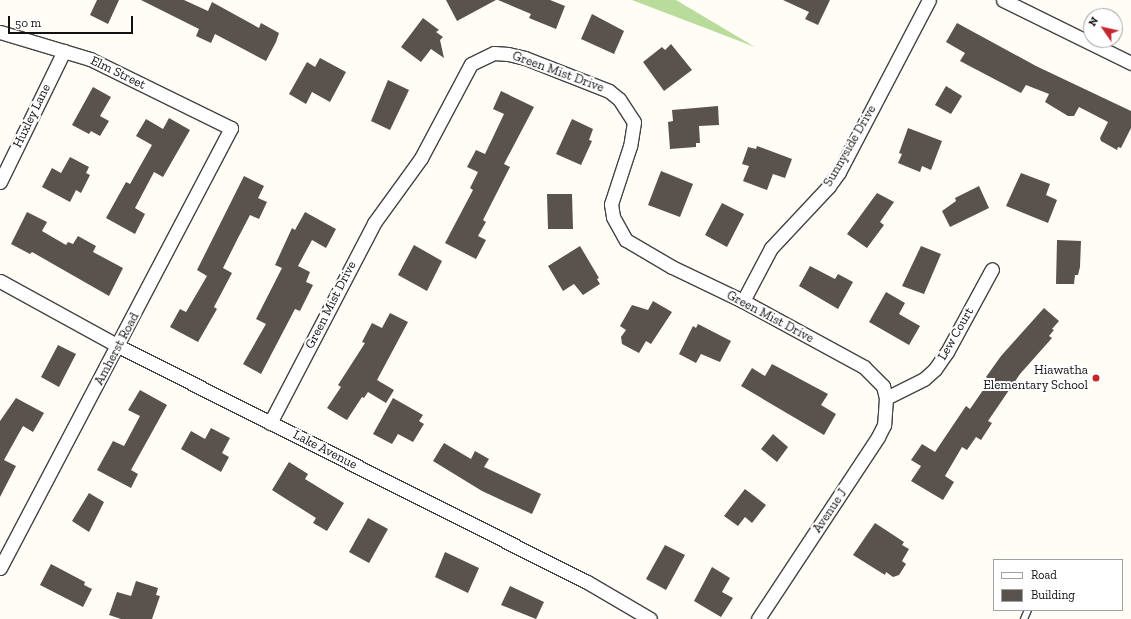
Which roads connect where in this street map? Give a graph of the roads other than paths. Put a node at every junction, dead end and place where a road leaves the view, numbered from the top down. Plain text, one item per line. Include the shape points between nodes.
1 (928, 0) edge
2 (1003, 0) edge
3 (0, 32) edge
4 (64, 51) junction
5 (1131, 63) edge
6 (231, 128) joint
7 (0, 182) edge
8 (992, 269) dead end
9 (0, 281) edge
10 (743, 301) junction
11 (118, 346) junction
12 (886, 398) junction
13 (270, 423) junction
14 (0, 568) edge
15 (650, 619) edge
16 (758, 619) edge

1 - 10 street, Sunnyside Drive via 839,172 771,248
2 - 5 street
3 - 4 street, Elm Street
4 - 6 street, Elm Street via 90,59
4 - 7 street, Huxley Lane
6 - 11 street, Amherst Road
8 - 12 street, Lew Court via 948,352 935,369 924,379
9 - 11 street, Lake Avenue
10 - 12 street, Green Mist Drive via 864,368 882,386
10 - 13 street, Green Mist Drive via 638,248 626,240 618,229 611,204 630,146 634,122 619,99 609,90 525,58 494,53 471,64 422,158 374,223
11 - 13 street, Lake Avenue
11 - 14 street, Amherst Road
12 - 16 street, Avenue J via 885,419 878,437
13 - 15 street, Lake Avenue via 587,582

